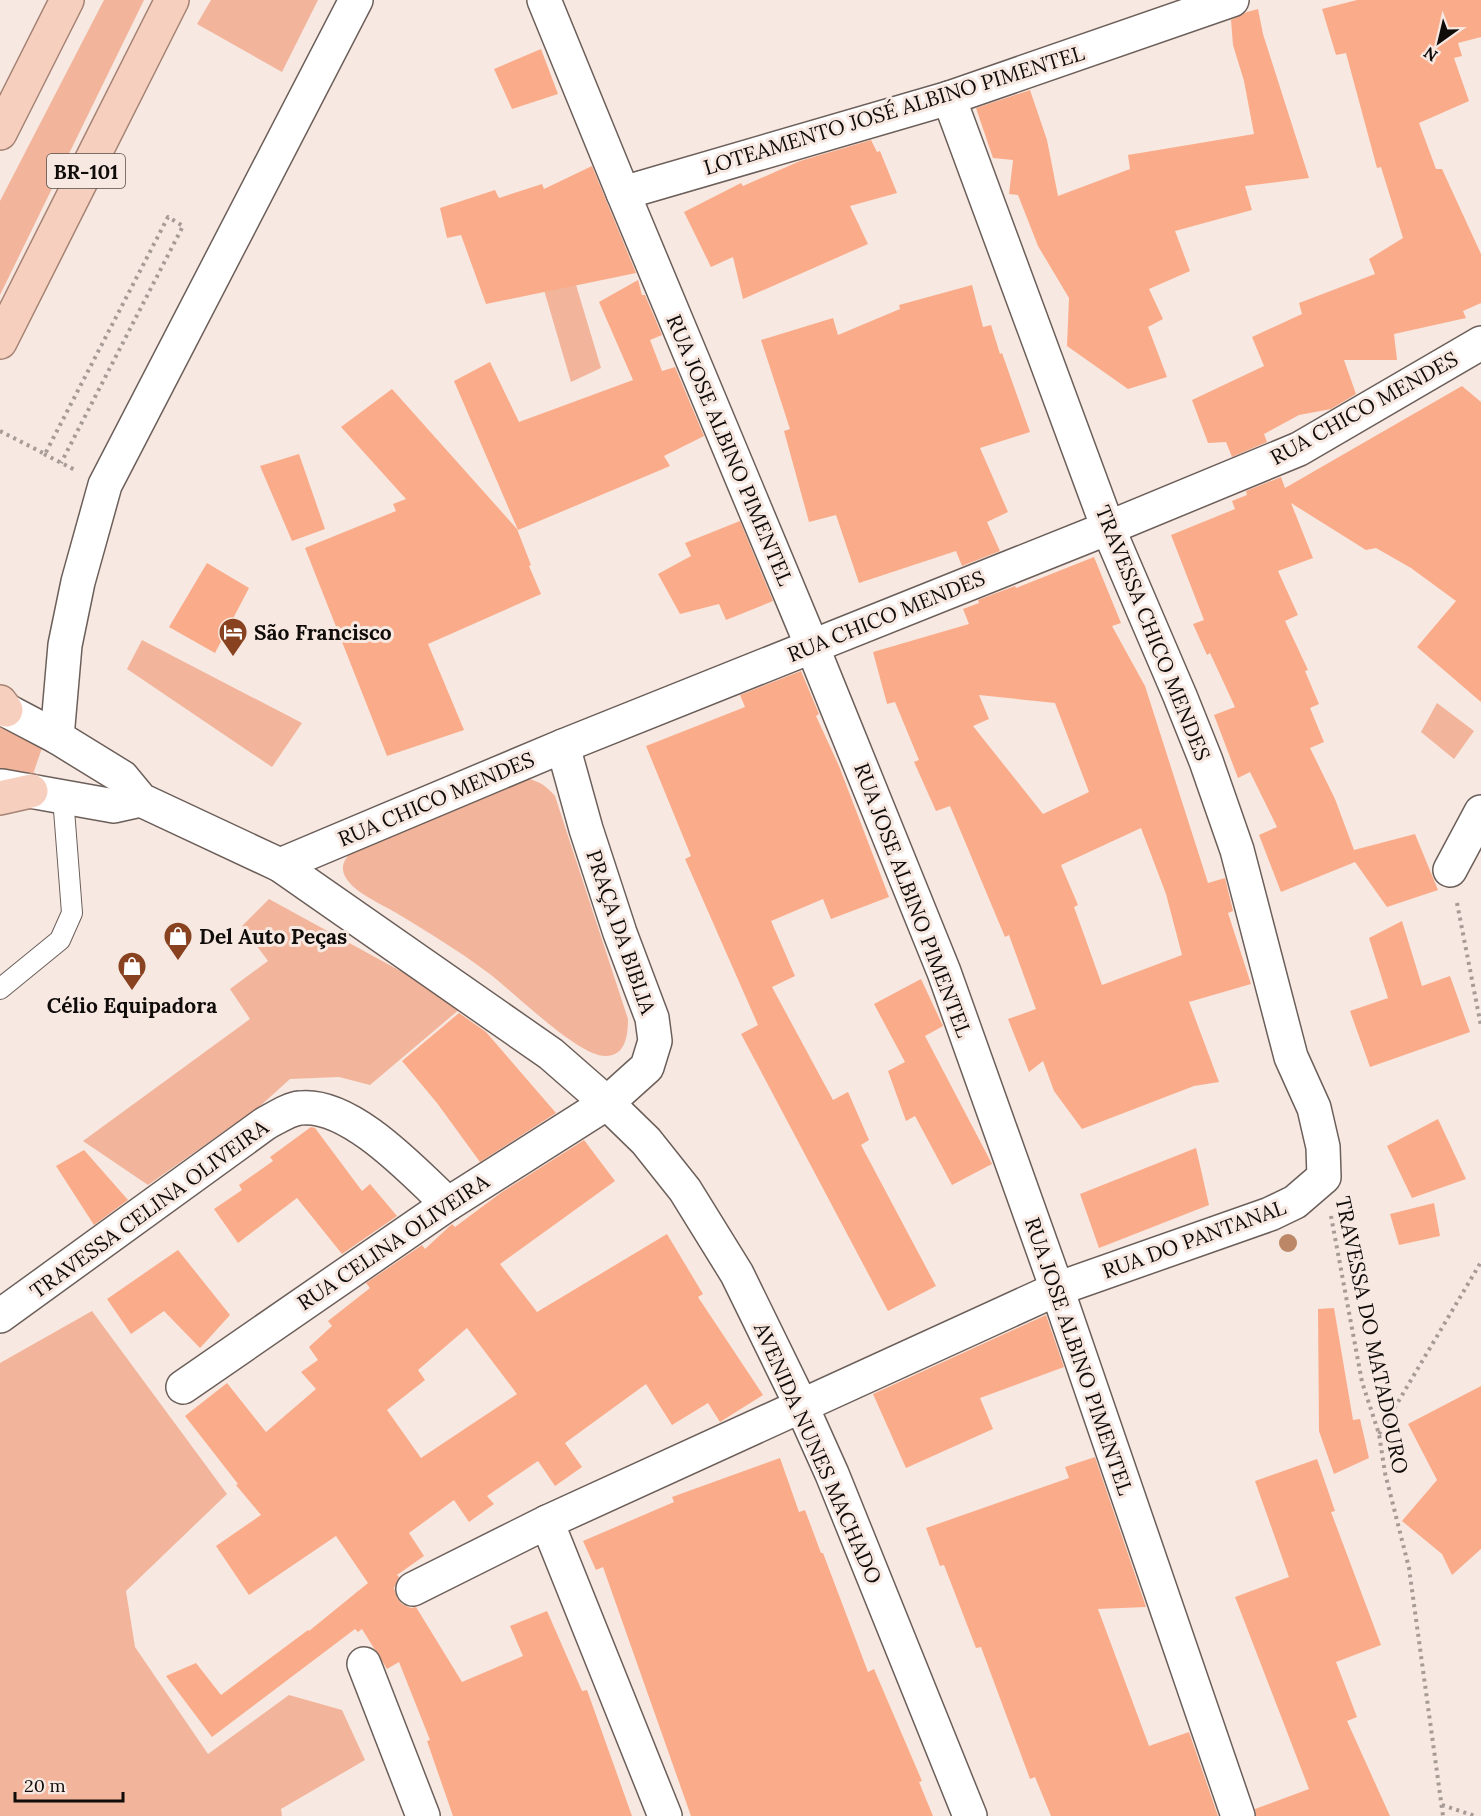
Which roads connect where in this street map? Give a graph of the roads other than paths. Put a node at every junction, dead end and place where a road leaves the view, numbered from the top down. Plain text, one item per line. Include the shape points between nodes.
1 (67, 0) edge
2 (172, 0) edge
3 (356, 0) edge
4 (544, 0) edge
5 (1232, 0) edge
6 (949, 98) junction
7 (0, 133) edge
8 (622, 193) junction
9 (0, 342) edge
10 (1481, 343) edge
11 (1108, 528) junction
12 (812, 646) junction
13 (2, 706) edge
14 (57, 737) junction
15 (563, 746) junction
16 (31, 791) edge
17 (0, 798) edge
18 (141, 800) junction
19 (1481, 812) edge
20 (280, 865) junction
21 (1450, 870) road end
22 (0, 989) edge
23 (607, 1103) junction
24 (1324, 1177) joint
25 (448, 1204) junction
26 (1057, 1289) junction
27 (0, 1316) edge
28 (183, 1386) dead end
29 (801, 1405) junction
30 (548, 1522) junction
31 (413, 1589) dead end
32 (364, 1664) dead end
33 (423, 1816) edge
34 (665, 1816) edge
35 (970, 1816) edge
36 (1238, 1816) edge

1 - 7 highway
2 - 9 highway, BR-101
3 - 14 street via 105,485 65,645
4 - 8 street, RUA JOSE ALBINO PIMENTEL
5 - 6 street, LOTEAMENTO JOSÉ ALBINO PIMENTEL
6 - 8 street, LOTEAMENTO JOSÉ ALBINO PIMENTEL
6 - 11 street, TRAVESSA CHICO MENDES
8 - 12 street, RUA JOSE ALBINO PIMENTEL
10 - 11 street, RUA CHICO MENDES via 1299,449
11 - 12 street, RUA CHICO MENDES
11 - 24 street, TRAVESSA CHICO MENDES via 1202,750 1237,850 1291,1057 1314,1108 1323,1147
12 - 15 street, RUA CHICO MENDES
12 - 26 street, RUA JOSE ALBINO PIMENTEL via 944,972
13 - 14 street, AVENIDA NUNES MACHADO
14 - 18 street, AVENIDA NUNES MACHADO via 122,777
15 - 20 street, RUA CHICO MENDES
15 - 23 street, PRAÇA DA BIBLIA via 620,933 652,1018 654,1041 647,1067
16 - 17 highway
16 - 18 street via 114,806
16 - 22 lane via 72,913 60,940
18 - 20 street, AVENIDA NUNES MACHADO
19 - 21 street
20 - 23 street, AVENIDA NUNES MACHADO via 542,1048
23 - 25 street, RUA CELINA OLIVEIRA
23 - 29 street, AVENIDA NUNES MACHADO via 646,1141 685,1190 737,1274
24 - 26 street, RUA DO PANTANAL via 1295,1202 1270,1214
25 - 27 street, TRAVESSA CELINA OLIVEIRA via 388,1148 348,1120 323,1109 298,1108 266,1123
25 - 28 street, RUA CELINA OLIVEIRA
26 - 29 street, RUA DO PANTANAL
26 - 36 street, RUA JOSE ALBINO PIMENTEL
29 - 30 street, RUA DO PANTANAL
29 - 35 street, AVENIDA NUNES MACHADO
30 - 31 street, RUA DO PANTANAL
30 - 34 street
32 - 33 street

